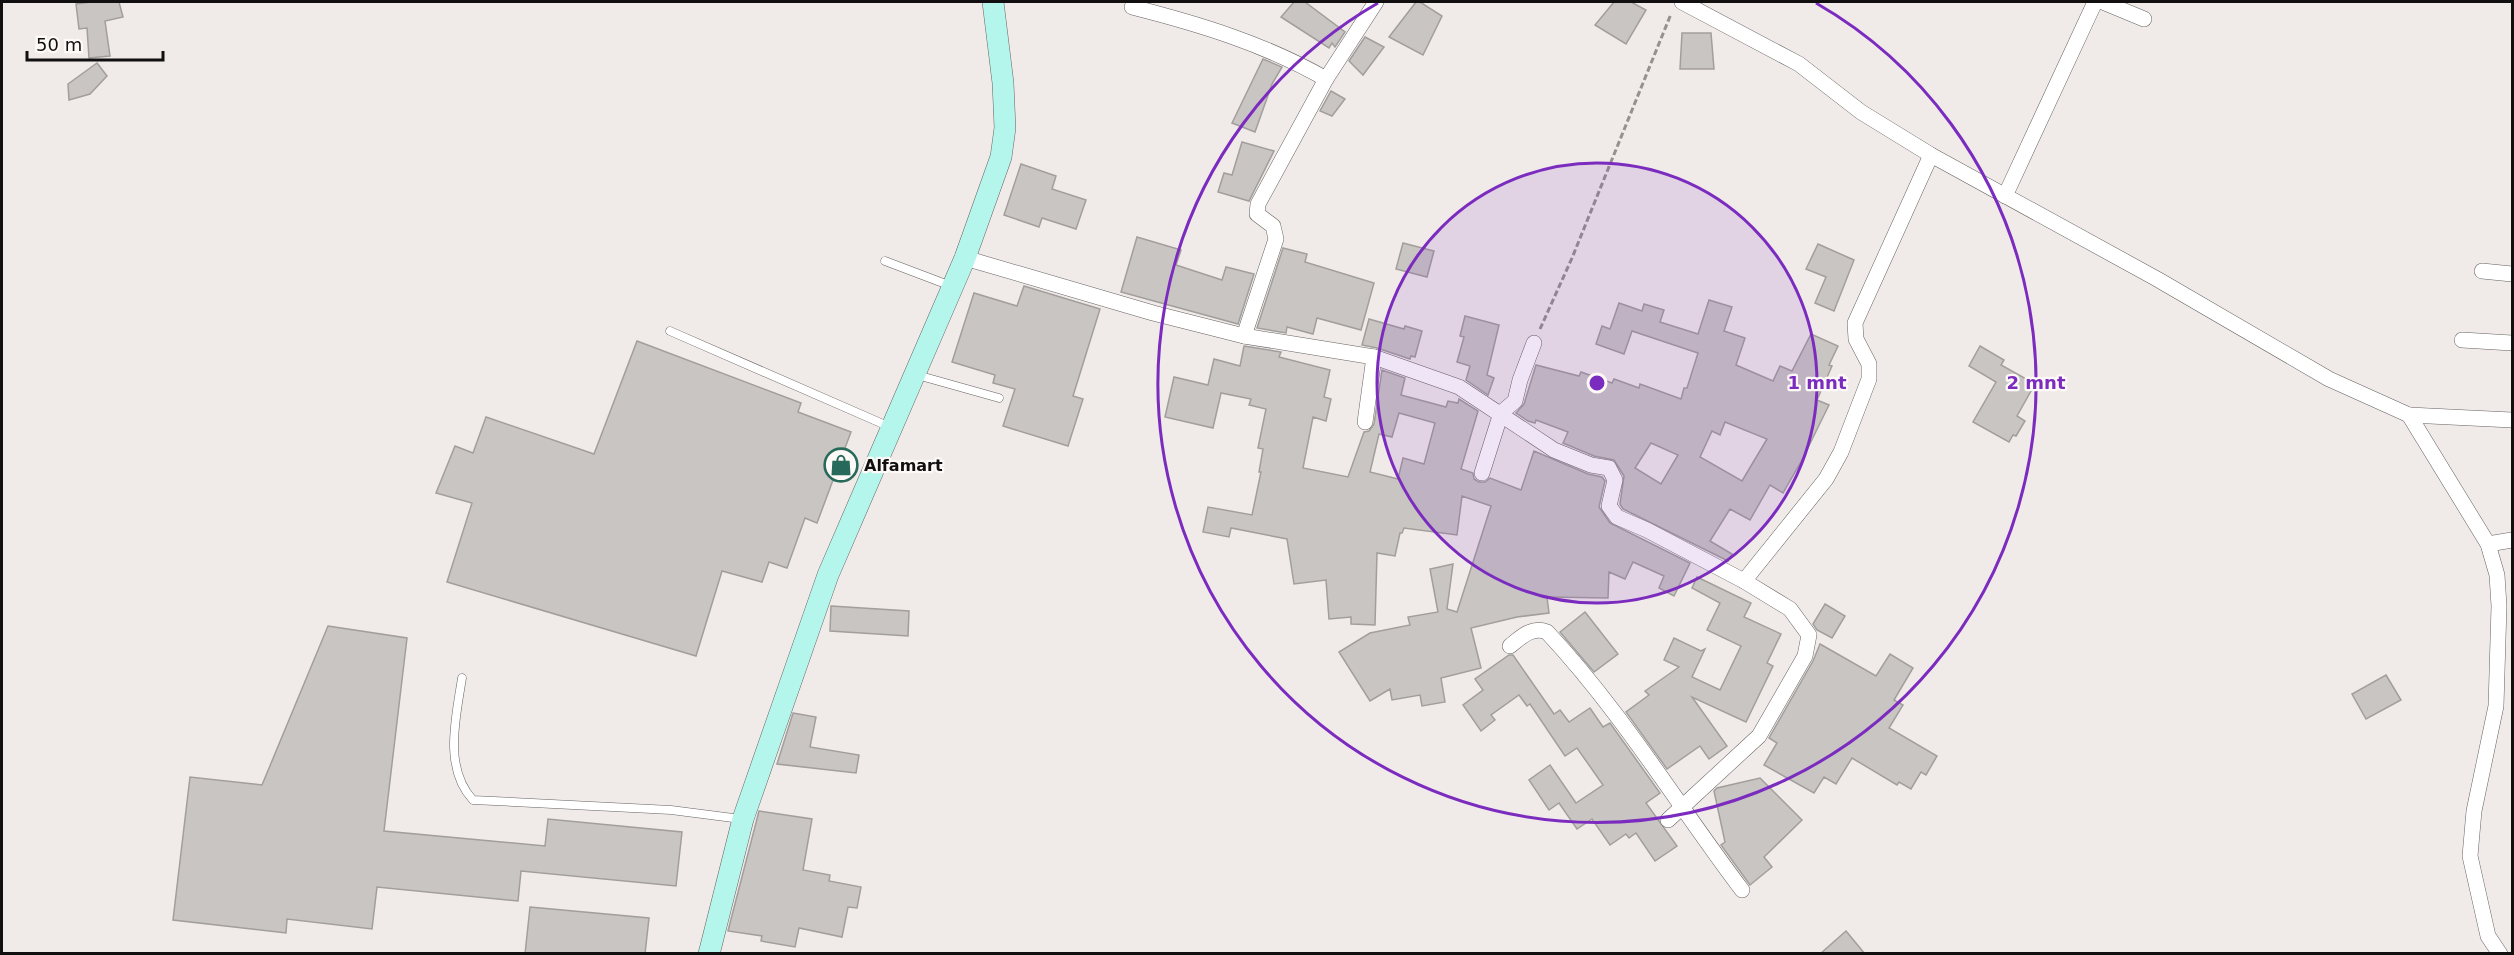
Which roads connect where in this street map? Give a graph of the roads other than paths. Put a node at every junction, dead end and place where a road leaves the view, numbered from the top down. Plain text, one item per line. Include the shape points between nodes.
1 (993, 2) edge
2 (1376, 2) edge
3 (2095, 2) edge
4 (2103, 2) edge
5 (1132, 7) dead end
6 (1677, 7) edge
7 (2144, 19) dead end
8 (1326, 79) junction
9 (1931, 155) junction
10 (2005, 196) junction
11 (965, 258) junction
12 (885, 261) dead end
13 (2482, 270) dead end
14 (2512, 274) edge
15 (952, 286) junction
16 (670, 331) dead end
17 (1244, 336) junction
18 (2462, 340) dead end
19 (1534, 343) road end
20 (2512, 343) edge
21 (1374, 357) junction
22 (914, 375) junction
23 (999, 398) dead end
24 (1501, 413) junction
25 (2409, 415) junction
26 (2512, 420) edge
27 (1365, 422) dead end
28 (892, 428) junction
29 (1482, 473) dead end
30 (2512, 540) edge
31 (2488, 544) junction
32 (1744, 581) junction
33 (1510, 646) dead end
34 (462, 678) dead end
35 (1682, 809) junction
36 (743, 819) junction
37 (1668, 820) dead end
38 (1742, 890) dead end
39 (709, 954) edge
40 (2500, 954) edge

1 - 11 main road via 1005,128 1000,157
2 - 8 street
3 - 10 street
4 - 7 street
5 - 8 street via 1234,36
6 - 9 street via 1798,64 1861,112
8 - 17 street via 1258,204 1257,214 1273,226 1276,239
9 - 10 street
9 - 32 street via 1855,323 1856,339 1869,364 1869,379 1841,452 1826,479
10 - 25 street via 2329,379
11 - 15 main road
11 - 17 street
12 - 15 lane
13 - 14 street
15 - 22 main road
16 - 28 lane
17 - 21 street
18 - 20 street
19 - 24 street via 1515,401
21 - 24 street via 1459,387
21 - 27 street
22 - 23 lane
22 - 28 main road
24 - 29 street
24 - 32 street via 1554,450 1609,468 1615,480 1609,506 1617,517
25 - 26 street
25 - 31 street
28 - 36 main road via 828,575
30 - 31 street
31 - 40 street via 2497,574 2499,606 2496,706 2474,811 2470,856 2488,936
32 - 35 street via 1798,618 1809,635 1805,656 1759,736
33 - 35 street via 1529,632 1547,632 1624,725
34 - 36 lane via 454,732 455,758 464,791 473,800 671,810
35 - 37 street
35 - 38 street
36 - 39 main road

